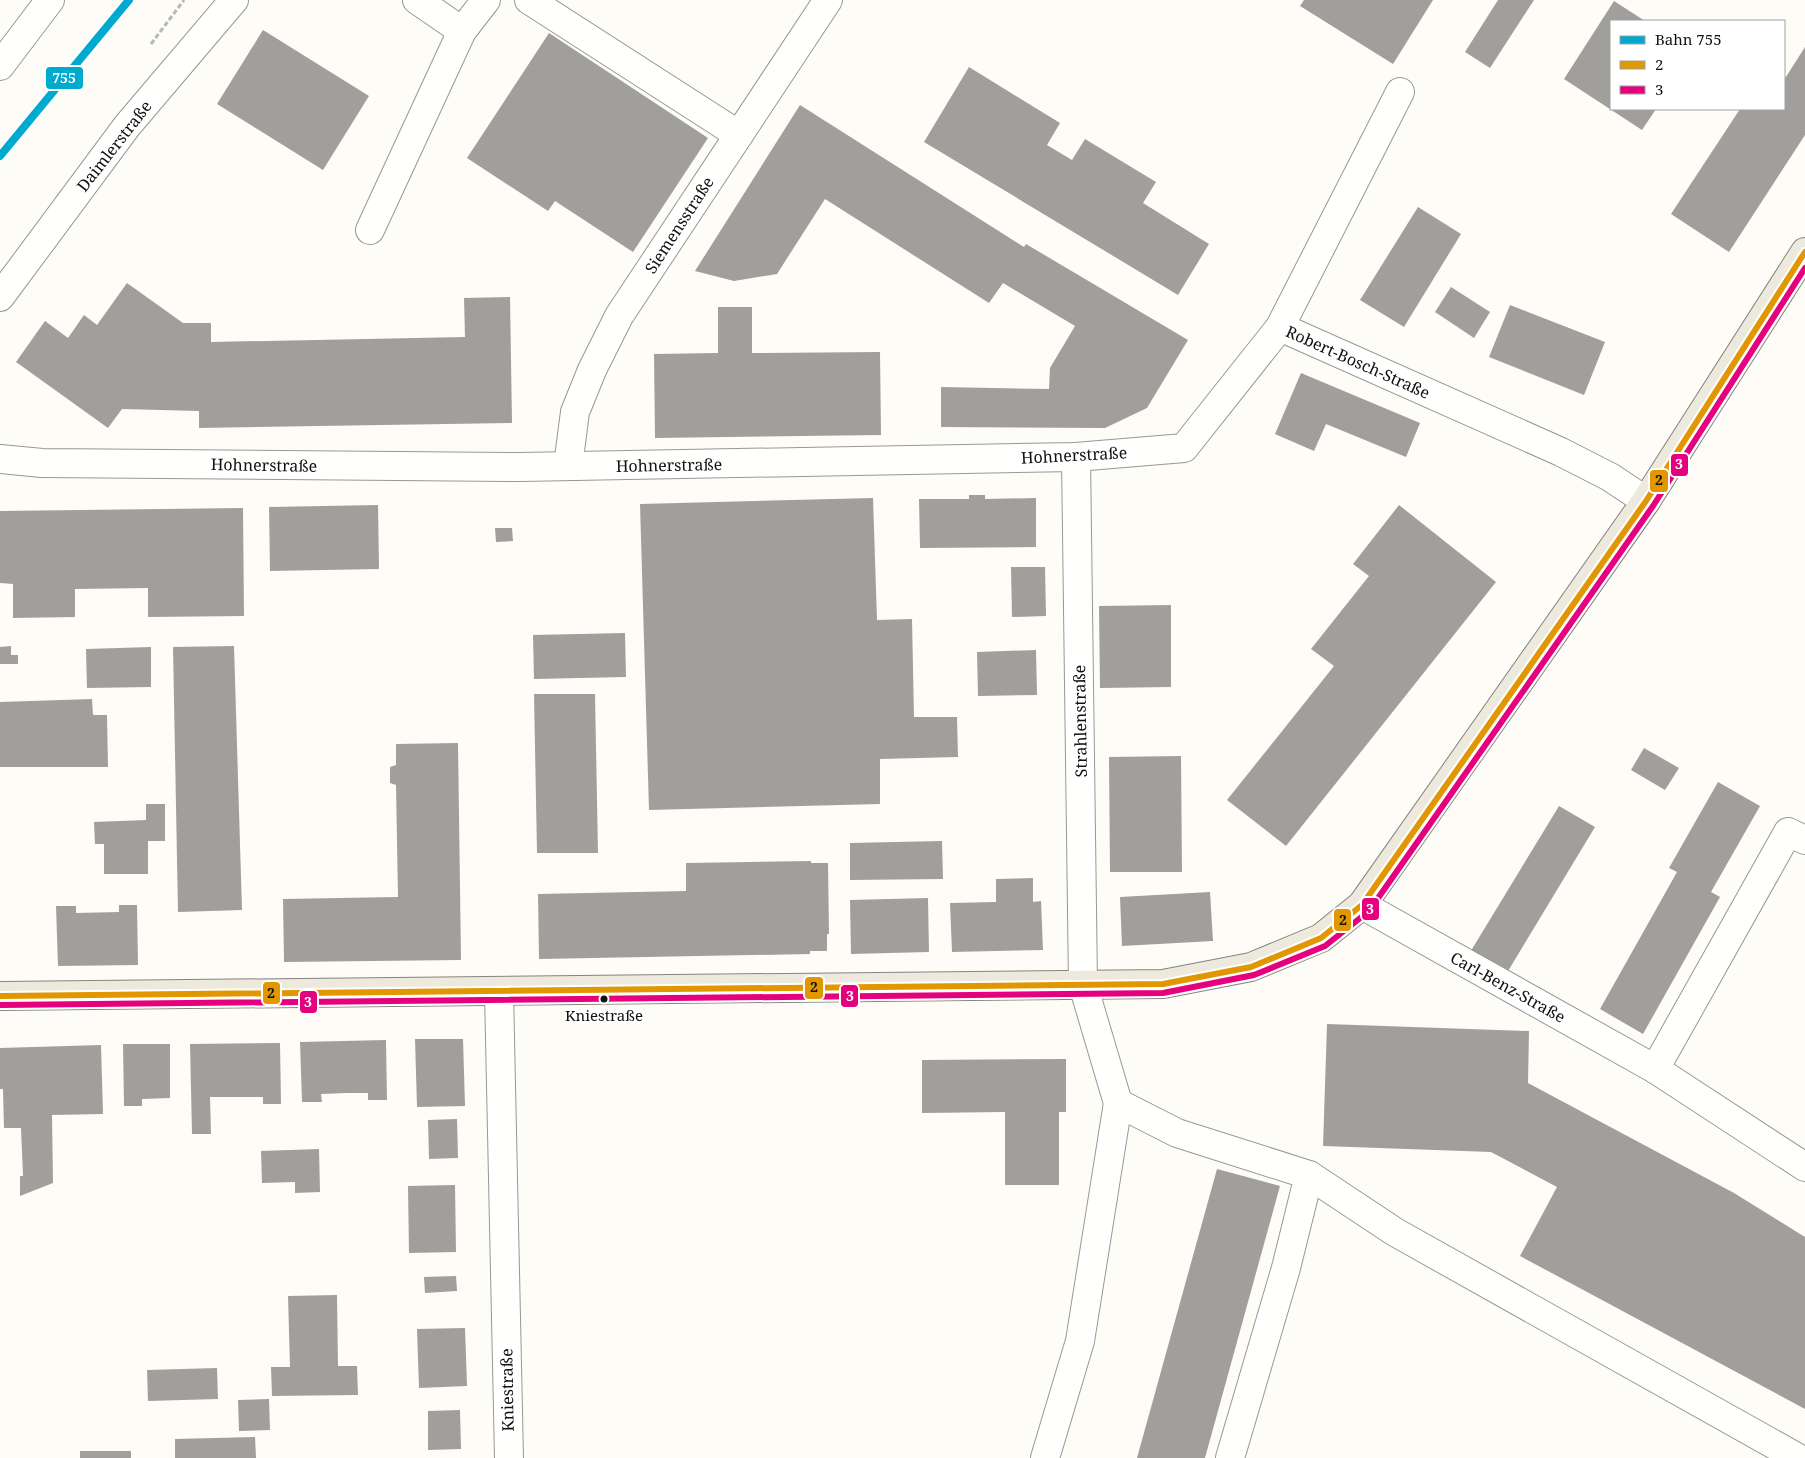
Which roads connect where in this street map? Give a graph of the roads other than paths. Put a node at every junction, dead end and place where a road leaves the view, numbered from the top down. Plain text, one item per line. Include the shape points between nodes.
1 (50, 0) edge
2 (234, 0) edge
3 (416, 0) edge
4 (486, 0) edge
5 (529, 0) edge
6 (828, 0) edge
7 (462, 31) junction
8 (0, 66) edge
9 (1400, 92) dead end
10 (739, 135) junction
11 (370, 230) dead end
12 (1805, 252) edge
13 (0, 297) edge
14 (1280, 327) junction
15 (1076, 457) junction
16 (0, 459) edge
17 (568, 466) junction
18 (1646, 501) junction
19 (1805, 840) edge
20 (1362, 905) junction
21 (1083, 985) junction
22 (500, 992) junction
23 (0, 996) edge
24 (1655, 1069) junction
25 (1118, 1103) junction
26 (1805, 1167) edge
27 (1309, 1175) junction
28 (509, 1458) edge
29 (1045, 1458) edge
30 (1230, 1458) edge
31 (1798, 1458) edge

1 - 8 street
2 - 13 street, Daimlerstraße via 127,126
3 - 7 street
4 - 7 street
5 - 10 street
6 - 10 street, Siemensstraße
7 - 11 street
9 - 14 street, Robert-Bosch-Straße
10 - 17 street, Siemensstraße via 619,316 575,412
12 - 18 main road
14 - 15 street, Hohnerstraße via 1184,448
14 - 18 street, Robert-Bosch-Straße via 1561,452 1610,477
15 - 17 street, Hohnerstraße
15 - 21 street, Strahlenstraße
16 - 17 street, Hohnerstraße via 42,463
18 - 20 main road
19 - 24 street via 1788,832
20 - 21 main road via 1321,938 1251,967 1163,984
20 - 24 street, Carl-Benz-Straße
21 - 22 main road
21 - 25 street, Strahlenstraße
22 - 23 main road
22 - 28 street, Kniestraße
24 - 26 street, Carl-Benz-Straße
25 - 27 street via 1177,1133
25 - 29 street via 1080,1341
27 - 30 street via 1286,1268
27 - 31 street via 1395,1232

